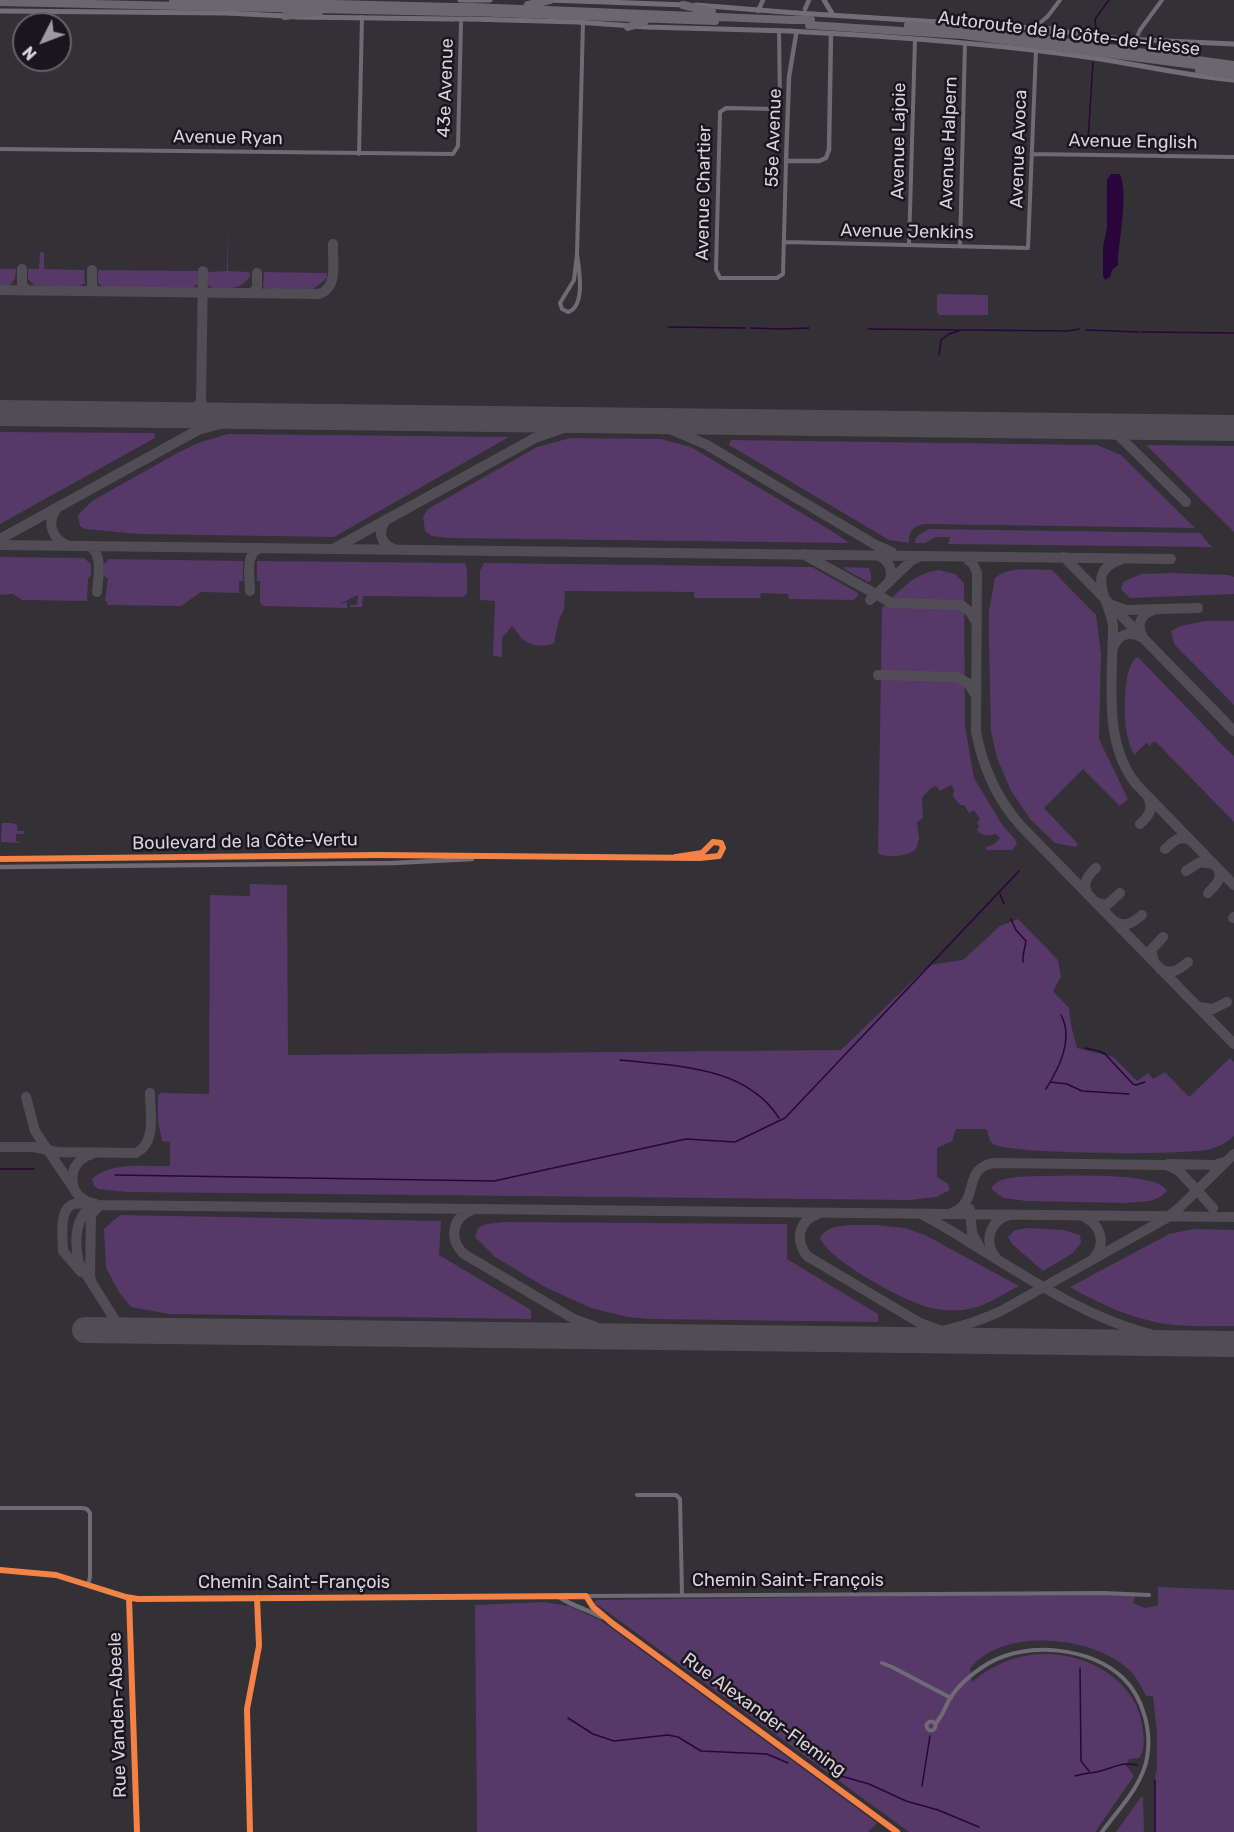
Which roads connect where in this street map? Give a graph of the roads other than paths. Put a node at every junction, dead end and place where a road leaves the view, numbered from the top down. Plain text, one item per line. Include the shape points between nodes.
1 (173, 0) edge
2 (460, 0) edge
3 (480, 0) edge
4 (490, 0) edge
5 (536, 0) edge
6 (550, 0) edge
7 (566, 0) edge
8 (763, 0) edge
9 (809, 0) edge
10 (824, 0) edge
11 (1060, 0) edge
12 (1162, 0) edge
13 (583, 1) edge
14 (0, 2) edge
15 (657, 2) edge
16 (672, 2) edge
17 (683, 5) junction
18 (500, 8) junction
19 (344, 9) junction
20 (805, 9) dead end
21 (471, 10) edge
22 (0, 11) edge
23 (758, 11) junction
24 (452, 12) junction
25 (833, 15) junction
26 (285, 16) junction
27 (1048, 16) junction
28 (362, 17) junction
29 (731, 17) junction
30 (671, 20) junction
31 (461, 22) dead end
32 (793, 22) junction
33 (583, 23) junction
34 (810, 23) junction
35 (628, 27) junction
36 (1033, 28) junction
37 (779, 30) junction
38 (1051, 30) junction
39 (831, 33) junction
40 (999, 33) junction
41 (796, 35) dead end
42 (915, 38) junction
43 (1136, 39) junction
44 (965, 42) junction
45 (1234, 44) edge
46 (1036, 50) junction
47 (1151, 59) junction
48 (1234, 65) edge
49 (1234, 70) edge
50 (1234, 78) edge
51 (0, 149) edge
52 (455, 153) joint
53 (359, 154) junction
54 (1032, 154) junction
55 (1234, 157) edge
56 (786, 161) junction
57 (785, 242) junction
58 (909, 245) junction
59 (960, 246) junction
60 (1028, 248) joint
61 (577, 254) junction
62 (676, 857) junction
63 (489, 858) junction
64 (0, 859) edge
65 (0, 867) edge
66 (637, 1495) dead end
67 (0, 1508) edge
68 (0, 1570) edge
69 (88, 1586) junction
70 (681, 1595) junction
71 (1149, 1595) dead end
72 (558, 1596) junction
73 (586, 1596) junction
74 (129, 1598) junction
75 (258, 1598) junction
76 (612, 1623) junction
77 (882, 1663) dead end
78 (951, 1698) junction
79 (935, 1724) dead end
80 (137, 1832) edge
81 (250, 1832) edge
82 (897, 1832) edge
83 (1102, 1832) edge

1 - 24 highway, Autoroute de la Côte-de-Liesse
2 - 21 main road, bridge
3 - 4 main road
3 - 21 main road
5 - 6 main road
6 - 7 main road
6 - 18 highway
7 - 13 main road
8 - 23 street
9 - 20 street
10 - 25 main road
11 - 27 street
12 - 43 street
13 - 15 main road
14 - 19 highway, Autoroute de la Côte-de-Liesse
15 - 16 main road
16 - 17 main road
17 - 23 main road
17 - 29 highway
18 - 21 highway, Autoroute de la Côte-de-Liesse
18 - 29 highway, Autoroute de la Côte-de-Liesse
19 - 24 highway, Autoroute de la Côte-de-Liesse
19 - 26 highway
21 - 24 highway, Autoroute de la Côte-de-Liesse, bridge
21 - 24 main road, bridge
21 - 30 highway, Autoroute de la Côte-de-Liesse
21 - 33 main road
22 - 26 main road
23 - 32 main road
24 - 28 main road
25 - 34 main road
25 - 36 main road
26 - 28 main road
27 - 36 street
27 - 38 street
28 - 53 street
29 - 32 highway, Autoroute de la Côte-de-Liesse
30 - 32 highway, Autoroute de la Côte-de-Liesse
30 - 35 highway
31 - 52 street, 43e Avenue
32 - 34 highway, Autoroute de la Côte-de-Liesse, bridge
32 - 34 main road, bridge
32 - 37 main road
33 - 35 main road
33 - 61 street
34 - 39 main road
34 - 40 highway, Autoroute de la Côte-de-Liesse
34 - 47 highway, Autoroute de la Côte-de-Liesse via 963,35
35 - 37 main road
36 - 38 main road
37 - 57 street, Avenue Chartier via 779,107 726,108 720,114 716,274 723,278 779,278 784,271
38 - 40 highway
38 - 43 main road
39 - 42 main road
39 - 56 street via 827,156 819,161
40 - 48 highway, Autoroute de la Côte-de-Liesse
41 - 56 street, 55e Avenue via 789,77
42 - 44 main road
42 - 58 street, Avenue Lajoie
43 - 45 main road
44 - 46 main road
44 - 59 street, Avenue Halpern
46 - 50 main road
46 - 54 street, Avenue Avoca
47 - 49 highway, Autoroute de la Côte-de-Liesse
47 - 50 highway
51 - 53 street, Avenue Ryan
52 - 53 street, Avenue Ryan
54 - 55 street, Avenue English
54 - 60 street, Avenue Avoca
56 - 57 street, 55e Avenue
57 - 58 street, Avenue Jenkins
58 - 59 street, Avenue Jenkins
59 - 60 street, Avenue Jenkins
61 - 61 street via 574,280 560,300 566,311 577,305
62 - 62 street, Boulevard de la Côte-Vertu via 717,856 723,848 721,843 713,842 700,854
62 - 63 street, Boulevard de la Côte-Vertu
63 - 64 street, Boulevard de la Côte-Vertu via 377,855
63 - 65 street, Boulevard de la Côte-Vertu via 393,863
66 - 70 street via 675,1495 680,1499
67 - 69 street via 87,1509
68 - 69 street, Chemin Saint-François via 50,1574
69 - 74 street, Chemin Saint-François
70 - 71 street, Chemin Saint-François
70 - 73 street, Chemin Saint-François
72 - 73 street, Chemin Saint-François
72 - 75 street, Chemin Saint-François
72 - 76 street, Rue Alexander-Fleming
73 - 76 street, Rue Alexander-Fleming via 592,1607
74 - 75 street, Chemin Saint-François
74 - 80 street, Rue Vanden-Abeele
75 - 81 street via 259,1646 247,1709
76 - 82 street, Rue Alexander-Fleming
77 - 78 street
78 - 79 street
78 - 83 street via 968,1678 989,1663 1033,1650 1081,1656 1122,1677 1142,1710 1148,1755 1137,1784

